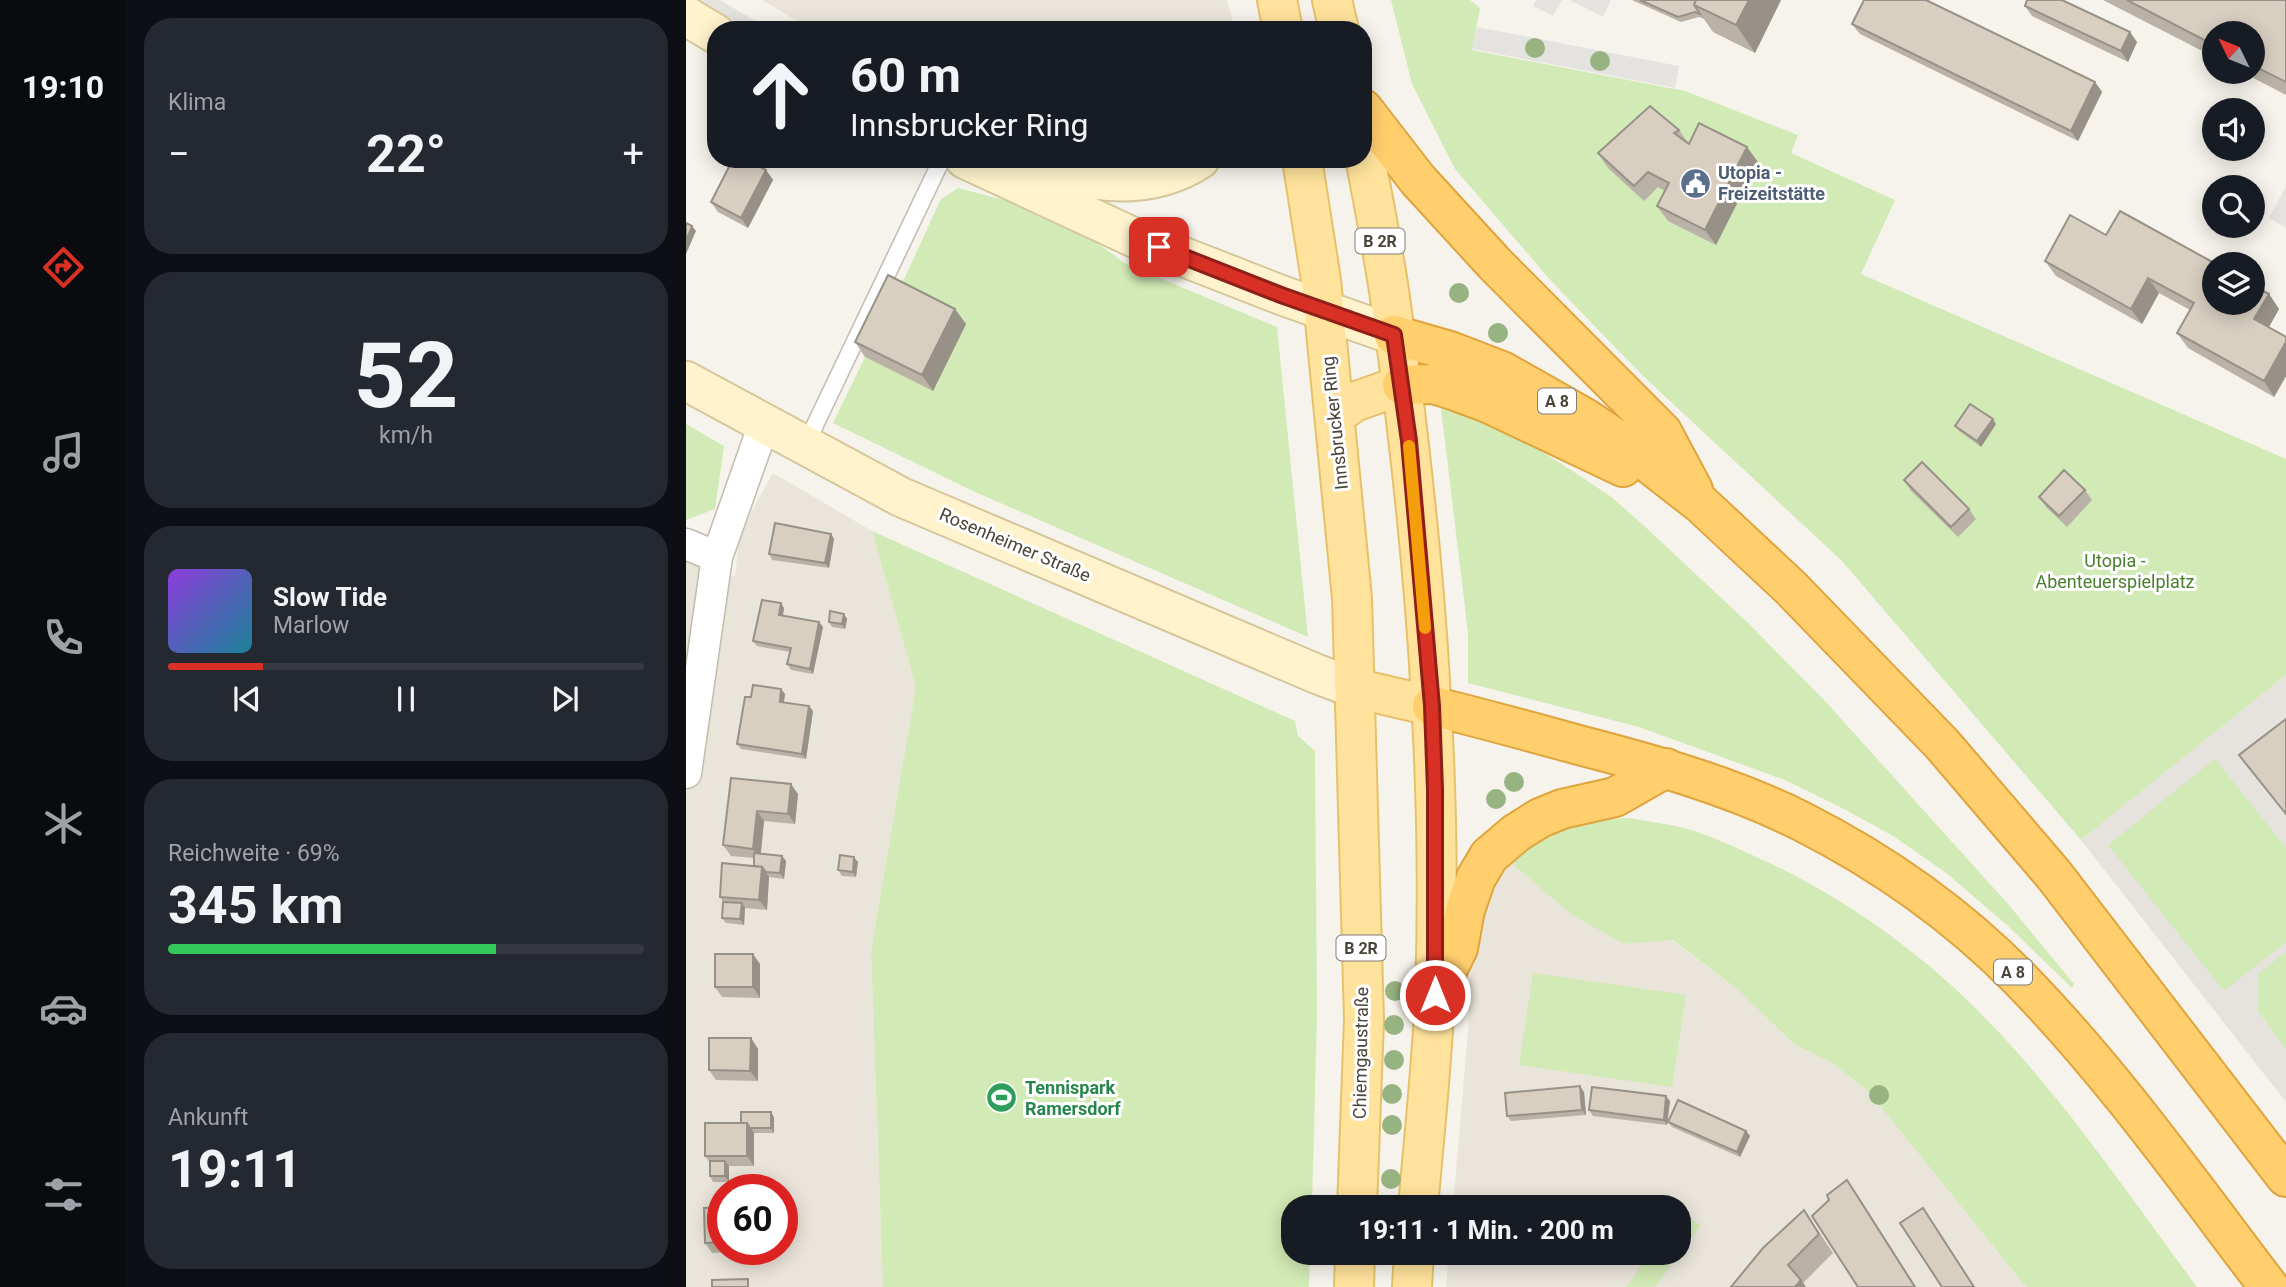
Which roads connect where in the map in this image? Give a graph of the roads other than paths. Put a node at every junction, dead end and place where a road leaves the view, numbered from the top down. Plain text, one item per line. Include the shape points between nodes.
1 (1332, 0) edge
2 (686, 16) edge
3 (1337, 21) edge
4 (707, 29) edge
5 (1372, 120) edge
6 (938, 168) edge
7 (984, 168) edge
8 (1042, 168) edge
9 (1184, 168) edge
10 (1302, 168) edge
11 (1366, 168) edge
12 (1323, 311) junction
13 (1394, 335) junction
14 (686, 381) edge
15 (1402, 385) junction
16 (1336, 415) junction
17 (764, 424) junction
18 (805, 446) junction
19 (1701, 504) junction
20 (686, 544) edge
21 (717, 557) junction
22 (1354, 688) junction
23 (1432, 706) junction
24 (1666, 768) junction
25 (686, 773) edge
26 (1435, 995) junction
27 (2286, 1177) edge
28 (1357, 1195) edge
29 (1419, 1195) edge
30 (1355, 1265) edge
31 (1414, 1265) edge
32 (1354, 1287) edge
33 (1412, 1287) edge
34 (2269, 1287) edge

1 - 3 main road
2 - 4 main road
5 - 19 highway via 1494,264 1662,432
6 - 18 lane
7 - 12 main road via 1135,238
8 - 9 main road via 1118,184
10 - 12 main road, Innsbrucker Ring / B 2R
11 - 13 main road, B 2R
12 - 13 main road
12 - 16 main road, Innsbrucker Ring / B 2R
13 - 15 main road, B 2R
13 - 19 highway, A 8 via 1450,351 1537,389 1624,444
14 - 17 main road, Rosenheimer Straße
15 - 16 main road via 1354,402
15 - 19 highway via 1433,384 1488,403
15 - 23 main road, B 2R
16 - 22 main road, Innsbrucker Ring / B 2R via 1352,598
17 - 18 main road, Rosenheimer Straße
17 - 21 street
18 - 22 main road, Rosenheimer Straße via 901,497
19 - 27 highway, A 8 via 1791,587 1942,744 2054,875
20 - 21 street
21 - 25 street
22 - 23 main road
22 - 28 main road, Chiemgaustraße / B 2R via 1364,1020
23 - 24 highway, A 8
23 - 26 main road, B 2R
24 - 26 highway via 1615,797 1540,818 1489,856 1476,878 1458,947
24 - 34 highway, A 8 via 1799,820 1902,880 1959,924 2070,1032
26 - 29 main road, B 2R
30 - 32 main road
31 - 33 main road

